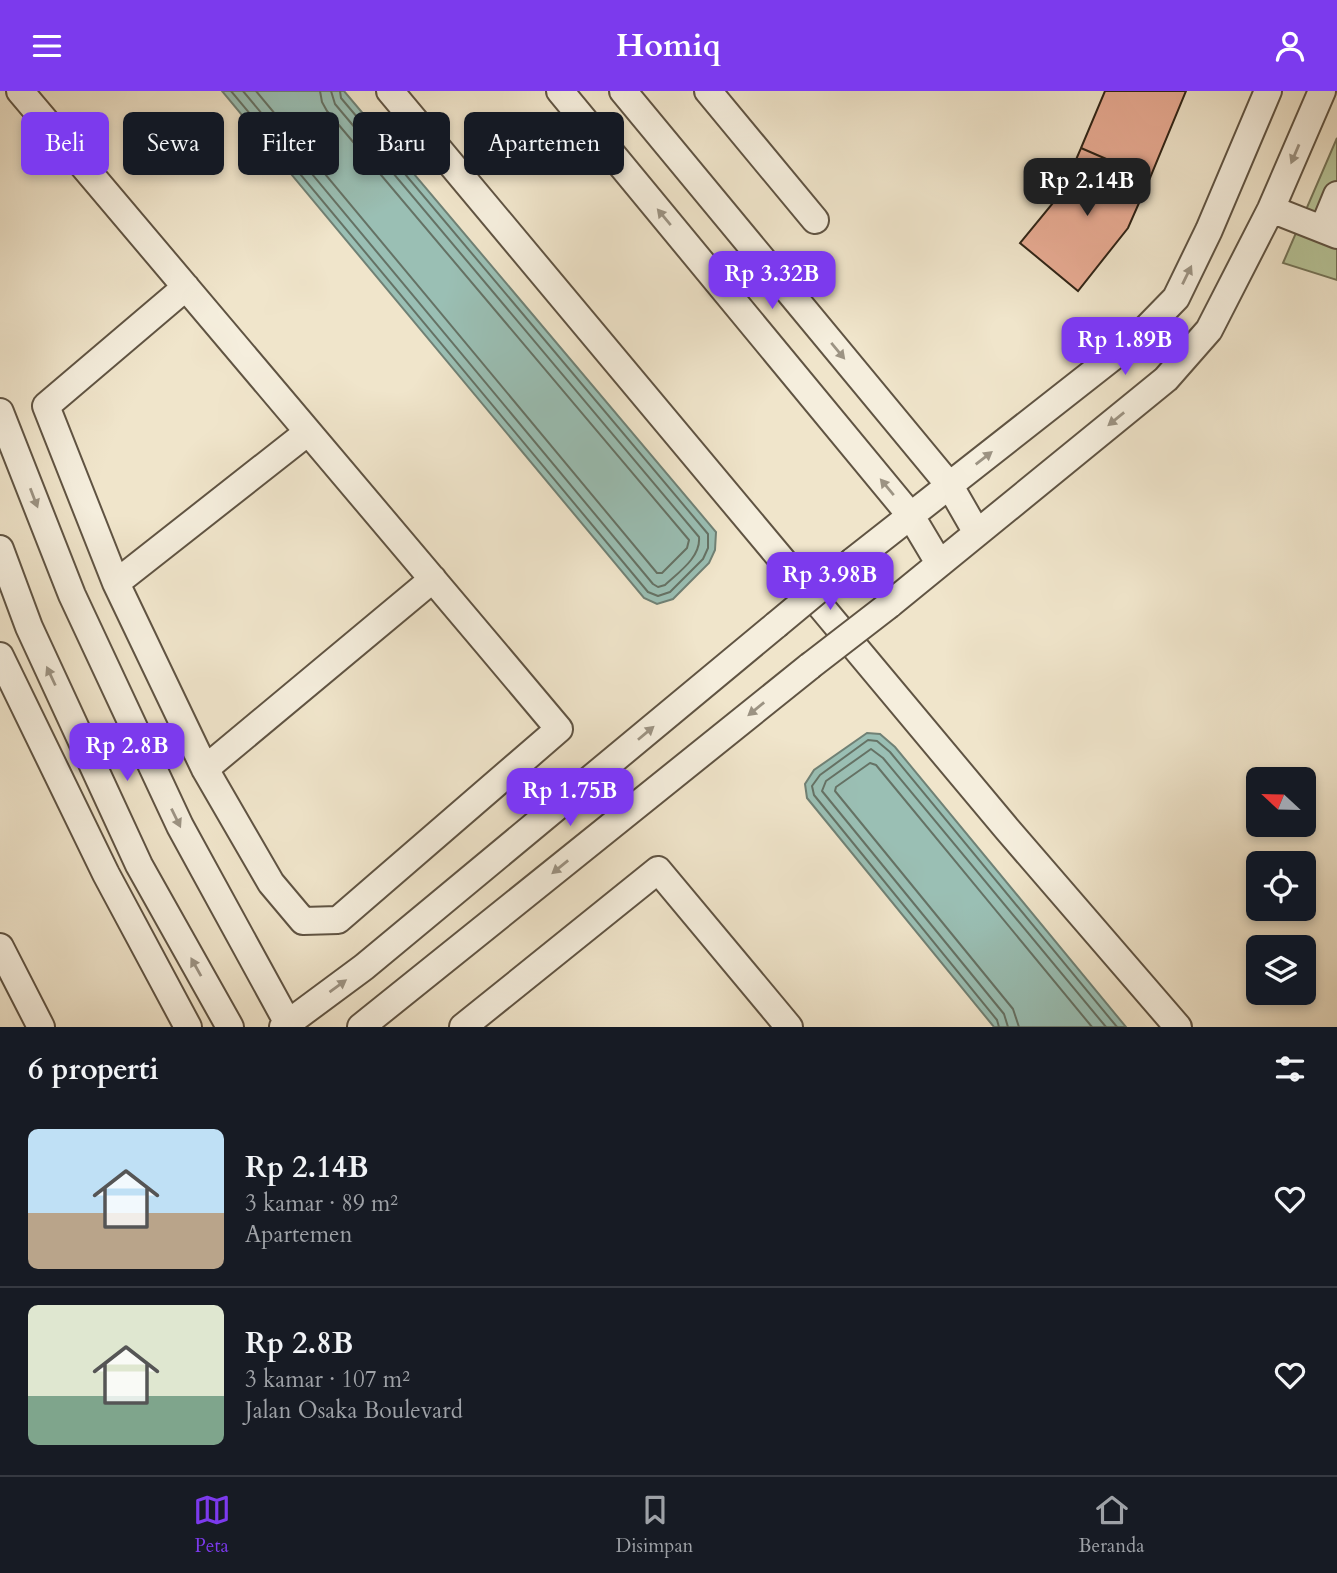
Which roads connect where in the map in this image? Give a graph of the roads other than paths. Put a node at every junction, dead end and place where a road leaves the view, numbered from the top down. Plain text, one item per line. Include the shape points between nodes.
1 (20, 91) edge
2 (390, 91) edge
3 (560, 91) edge
4 (623, 91) edge
5 (708, 91) edge
6 (1268, 91) edge
7 (1322, 91) edge
8 (1337, 195) edge
9 (1271, 209) junction
10 (815, 220) dead end
11 (1330, 232) edge
12 (186, 287) junction
13 (0, 412) edge
14 (308, 432) junction
15 (950, 485) junction
16 (911, 516) junction
17 (977, 533) junction
18 (0, 549) edge
19 (939, 563) junction
20 (433, 579) junction
21 (116, 583) junction
22 (0, 656) edge
23 (205, 769) junction
24 (0, 947) edge
25 (287, 1026) edge
26 (785, 1026) edge
27 (41, 1027) edge
28 (188, 1027) edge
29 (230, 1027) edge
30 (361, 1027) edge
31 (463, 1027) edge
32 (1178, 1027) edge

1 - 12 street
2 - 32 street
16 -> 3 street
4 -> 15 street
5 - 10 street
15 -> 6 street via 1137,338 1176,297
7 -> 9 street
8 - 11 street
9 - 11 street
9 -> 17 street via 1209,330 1166,379
12 - 14 street
12 - 21 street via 46,406
13 -> 25 street via 72,595 180,826
14 - 20 street
14 - 21 street
15 - 16 street
15 - 17 street
16 - 19 street
25 -> 16 street, bridge
17 - 19 street
29 -> 18 street via 139,865 29,627
19 -> 30 street, bridge
20 - 23 street
20 - 23 street via 559,729 338,920 303,921 271,883
21 - 23 street
22 - 28 street via 106,874
24 - 27 street
26 - 31 street via 658,870

